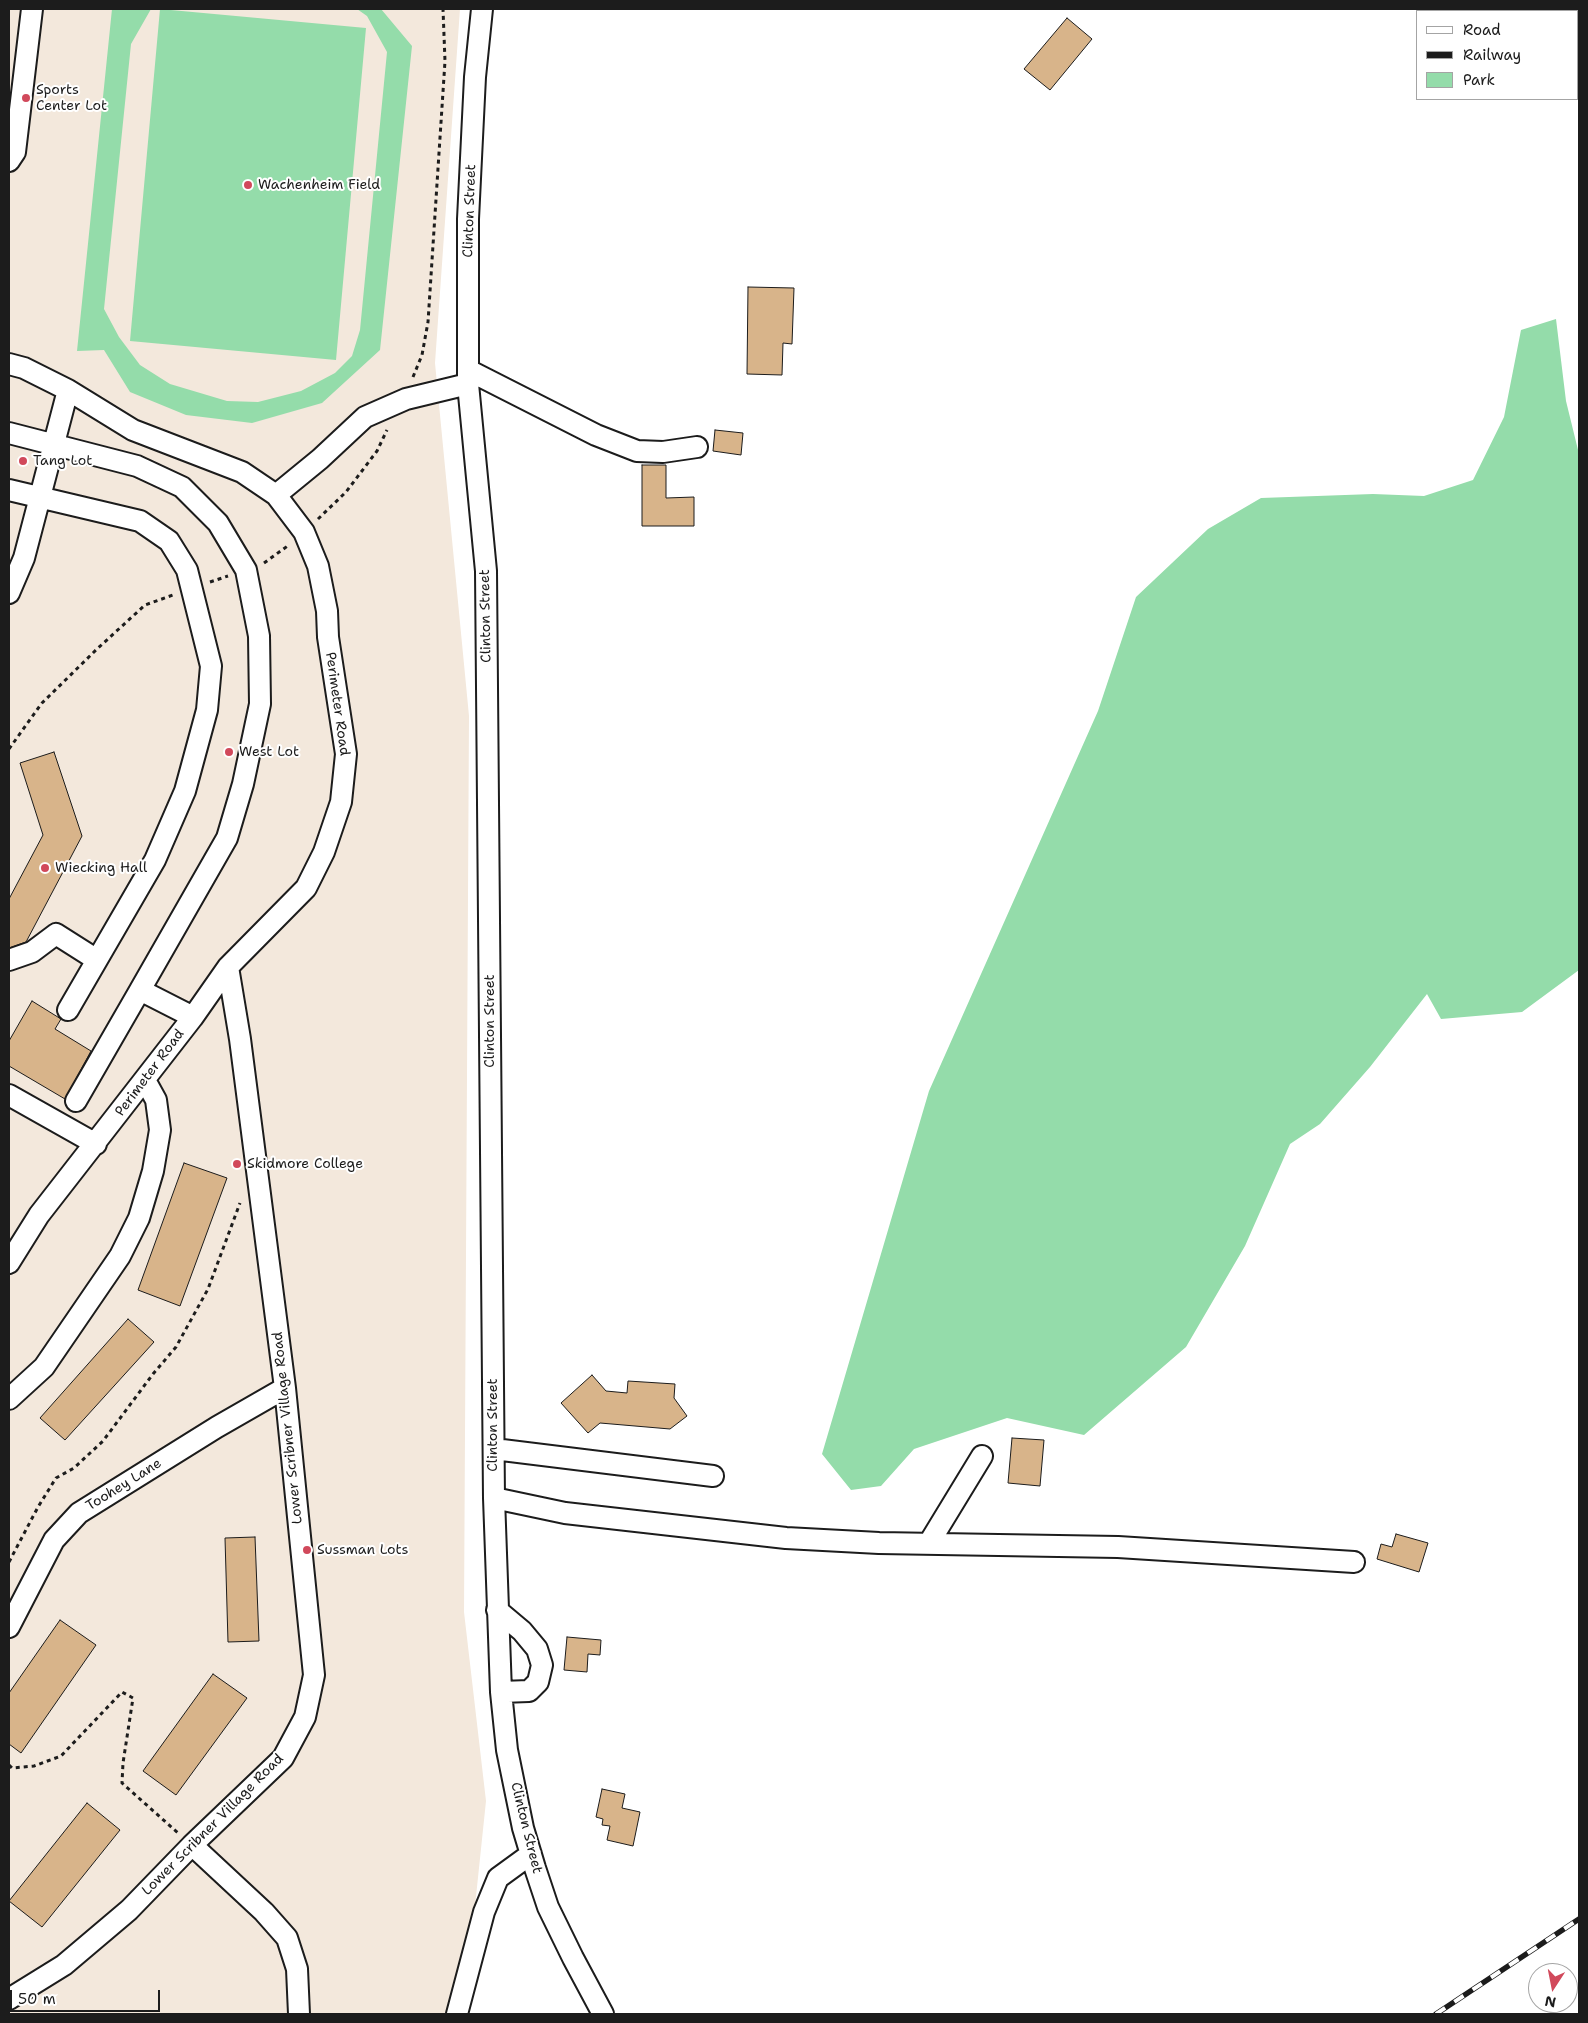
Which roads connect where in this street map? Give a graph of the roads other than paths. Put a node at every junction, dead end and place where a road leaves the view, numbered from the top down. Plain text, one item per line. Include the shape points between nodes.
1 (32, 9) edge
2 (482, 9) edge
3 (9, 162) edge
4 (9, 364) edge
5 (468, 377) junction
6 (68, 390) junction
7 (9, 433) edge
8 (54, 444) junction
9 (697, 448) dead end
10 (9, 490) edge
11 (276, 495) junction
12 (40, 497) junction
13 (9, 593) edge
14 (9, 960) edge
15 (97, 960) junction
16 (228, 967) junction
17 (140, 990) junction
18 (68, 1010) dead end
19 (193, 1017) junction
20 (145, 1080) junction
21 (9, 1095) edge
22 (76, 1101) dead end
23 (96, 1144) junction
24 (9, 1262) edge
25 (285, 1388) junction
26 (9, 1399) edge
27 (494, 1449) junction
28 (982, 1456) dead end
29 (713, 1476) dead end
30 (494, 1498) junction
31 (929, 1543) junction
32 (1354, 1562) dead end
33 (497, 1610) junction
34 (9, 1627) edge
35 (501, 1692) junction
36 (192, 1845) junction
37 (531, 1854) junction
38 (9, 1999) edge
39 (299, 2014) edge
40 (457, 2014) edge
41 (603, 2014) edge

1 - 3 street via 16,152
2 - 5 street, Clinton Street via 475,76 468,220
4 - 6 street, Perimeter Road
5 - 9 street via 637,451
5 - 11 street via 365,417
5 - 27 street, Clinton Street via 486,571
6 - 8 street
6 - 11 street, Perimeter Road via 133,430 242,472
7 - 8 street
8 - 12 street
8 - 17 street via 136,466 182,487 218,523 246,570 259,636 260,704 243,784 227,838
10 - 12 street
11 - 16 street, Perimeter Road via 304,532 318,566 346,754 341,802 324,852 306,888
12 - 13 street via 24,558
12 - 15 street via 140,521 169,541 187,570 211,666 207,710 185,791 155,860
14 - 15 street via 32,952 56,934
15 - 18 street
16 - 19 street, Perimeter Road
16 - 25 street, Lower Scribner Village Road
17 - 19 street
17 - 22 street
19 - 20 street, Perimeter Road
20 - 23 street, Perimeter Road
20 - 26 street via 156,1100 160,1130 154,1171 139,1218 120,1256 44,1366
21 - 23 street
23 - 24 street, Perimeter Road via 39,1215
25 - 34 street, Toohey Lane via 79,1513 54,1540
25 - 36 street, Lower Scribner Village Road via 314,1675 305,1717 283,1758
27 - 29 street
27 - 30 street, Clinton Street
28 - 31 street
30 - 31 street via 565,1512 748,1534
30 - 33 street, Clinton Street
31 - 32 street via 1118,1547
33 - 35 street, Clinton Street
33 - 35 street via 537,1649 542,1665 538,1682 528,1691
35 - 37 street, Clinton Street via 507,1750
36 - 38 street, Lower Scribner Village Road via 129,1910 64,1965
36 - 39 street via 288,1938 297,1969
37 - 40 street via 498,1878 484,1912
37 - 41 street, Clinton Street via 548,1907

